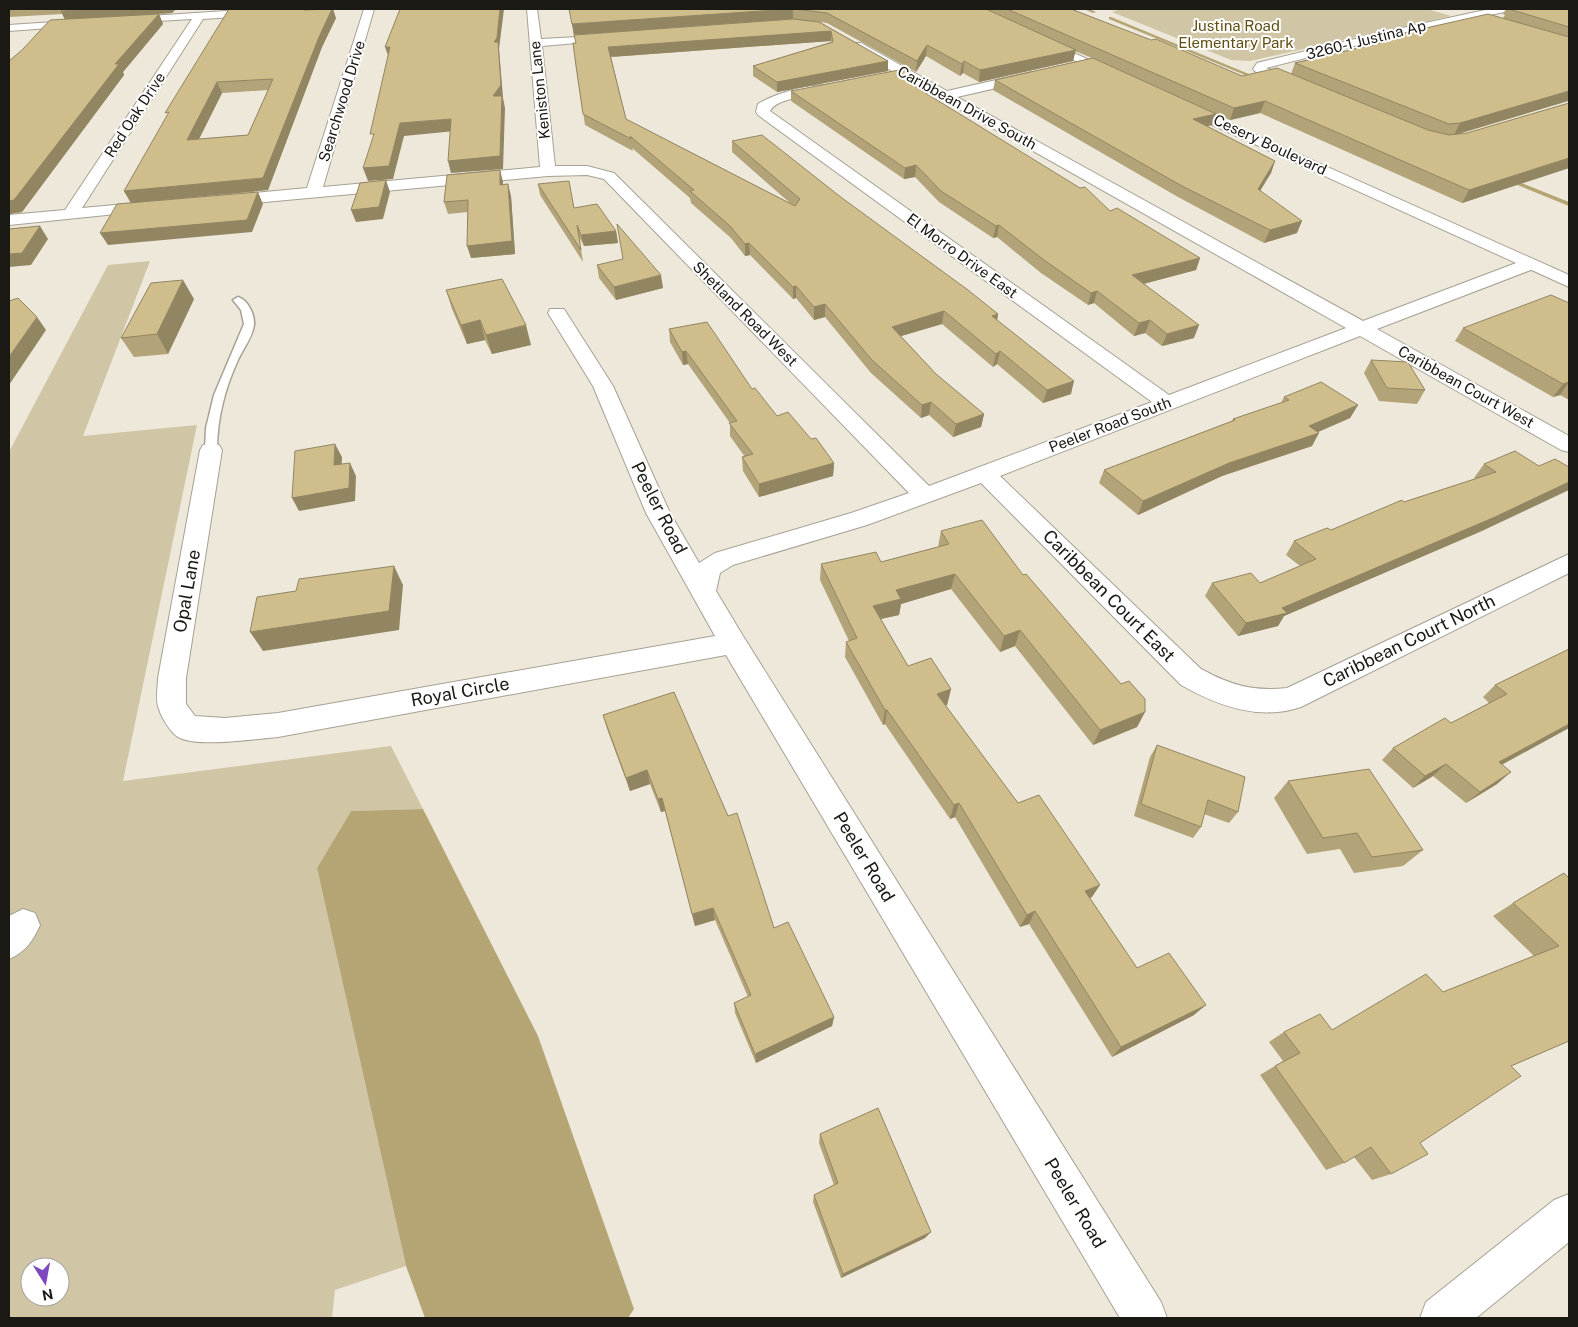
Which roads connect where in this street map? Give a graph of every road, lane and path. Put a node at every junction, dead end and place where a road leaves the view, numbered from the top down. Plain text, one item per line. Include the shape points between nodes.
1 (307, 9) edge
2 (369, 9) edge
3 (532, 9) edge
4 (970, 9) edge
5 (1449, 9) edge
6 (1504, 9) edge
7 (200, 16) junction
8 (1473, 16) junction
9 (111, 21) edge
10 (92, 22) edge
11 (1499, 24) edge
12 (23, 27) junction
13 (9, 28) edge
14 (625, 36) edge
15 (845, 39) edge
16 (9, 40) edge
17 (536, 43) junction
18 (1090, 63) junction
19 (1070, 68) edge
20 (905, 74) junction
21 (1042, 74) edge
22 (886, 77) edge
23 (1126, 80) edge
24 (837, 87) edge
25 (1309, 91) edge
26 (946, 95) junction
27 (1170, 100) edge
28 (548, 171) junction
29 (314, 192) junction
30 (207, 202) edge
31 (168, 206) edge
32 (70, 214) junction
33 (9, 220) edge
34 (1530, 264) junction
35 (1569, 282) edge
36 (238, 300) dead end
37 (557, 313) dead end
38 (1362, 329) junction
39 (1166, 403) junction
40 (1569, 445) edge
41 (211, 450) joint
42 (984, 473) junction
43 (924, 496) junction
44 (1569, 563) edge
45 (704, 590) junction
46 (732, 643) junction
47 (1245, 702) joint
48 (187, 728) joint
49 (1569, 1215) edge
50 (1145, 1318) edge
51 (1442, 1318) edge

1 - 7 street
2 - 29 street, Searchwood Drive
3 - 17 street, Keniston Lane
4 - 18 street
5 - 8 street
6 - 8 street
7 - 9 street
7 - 32 street, Red Oak Drive
8 - 11 street
8 - 25 street, 3260-1 Justina Ap via 1379,36 1259,69
10 - 12 street
12 - 13 street
12 - 16 street
14 - 17 street
15 - 20 street, Caribbean Drive South
17 - 28 street, Keniston Lane
18 - 19 street
18 - 23 street
20 - 22 street
20 - 26 street, Caribbean Drive South
21 - 26 street
24 - 39 street, El Morro Drive East via 779,98 764,107 763,112
26 - 38 street, Caribbean Drive South
27 - 34 street, Cesery Boulevard
28 - 29 street, Shetland Road West
28 - 43 street, Shetland Road West via 578,169 609,176
29 - 30 street, Shetland Road West
31 - 32 street
32 - 33 street
34 - 35 street, Cesery Boulevard
34 - 38 street, Peeler Road South
36 - 41 lane via 248,311 249,324 230,363 211,432
37 - 45 street, Peeler Road via 602,386 658,513
38 - 39 street, Peeler Road South
38 - 40 street, Caribbean Court West
39 - 42 street, Peeler Road South
41 - 48 street, Opal Lane via 172,678 172,707
42 - 43 street, Peeler Road South
42 - 47 street, Caribbean Court East via 1191,677
43 - 45 street, Peeler Road South via 724,559 708,569
44 - 47 street, Caribbean Court North via 1291,699 1269,703
45 - 46 street, Peeler Road
46 - 48 street, Royal Circle via 278,725 225,730
46 - 50 street, Peeler Road
49 - 51 street

